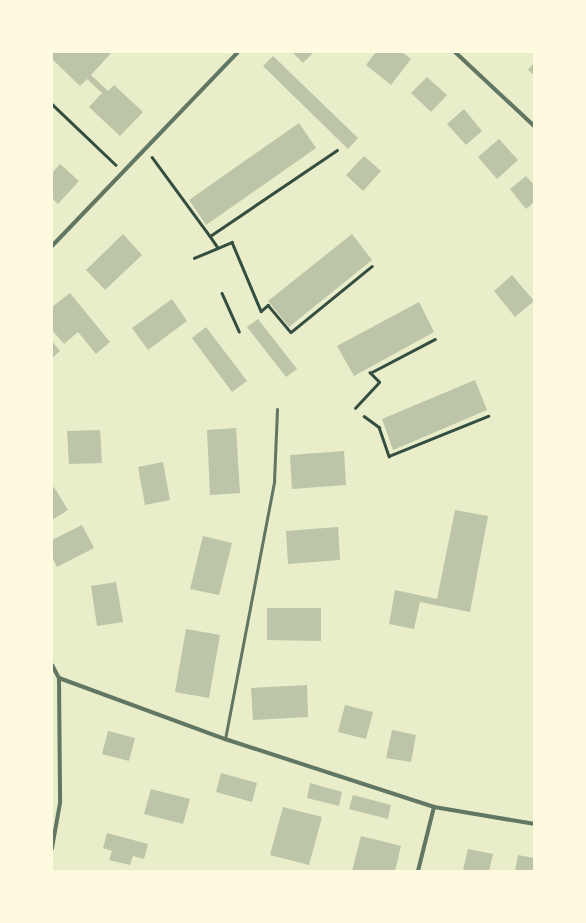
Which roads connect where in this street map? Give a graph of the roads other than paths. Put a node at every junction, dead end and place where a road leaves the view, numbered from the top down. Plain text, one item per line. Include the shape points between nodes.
1 (238, 52) edge
2 (455, 52) edge
3 (534, 126) edge
4 (52, 246) edge
5 (277, 409) dead end
6 (52, 665) edge
7 (59, 678) junction
8 (225, 739) junction
9 (434, 807) junction
10 (534, 824) edge
11 (52, 848) edge
12 (418, 871) edge

1 - 4 street
2 - 3 street
5 - 8 lane via 274,481
6 - 7 street
7 - 8 street
7 - 11 street via 60,803
8 - 9 street
9 - 10 street
9 - 12 street

